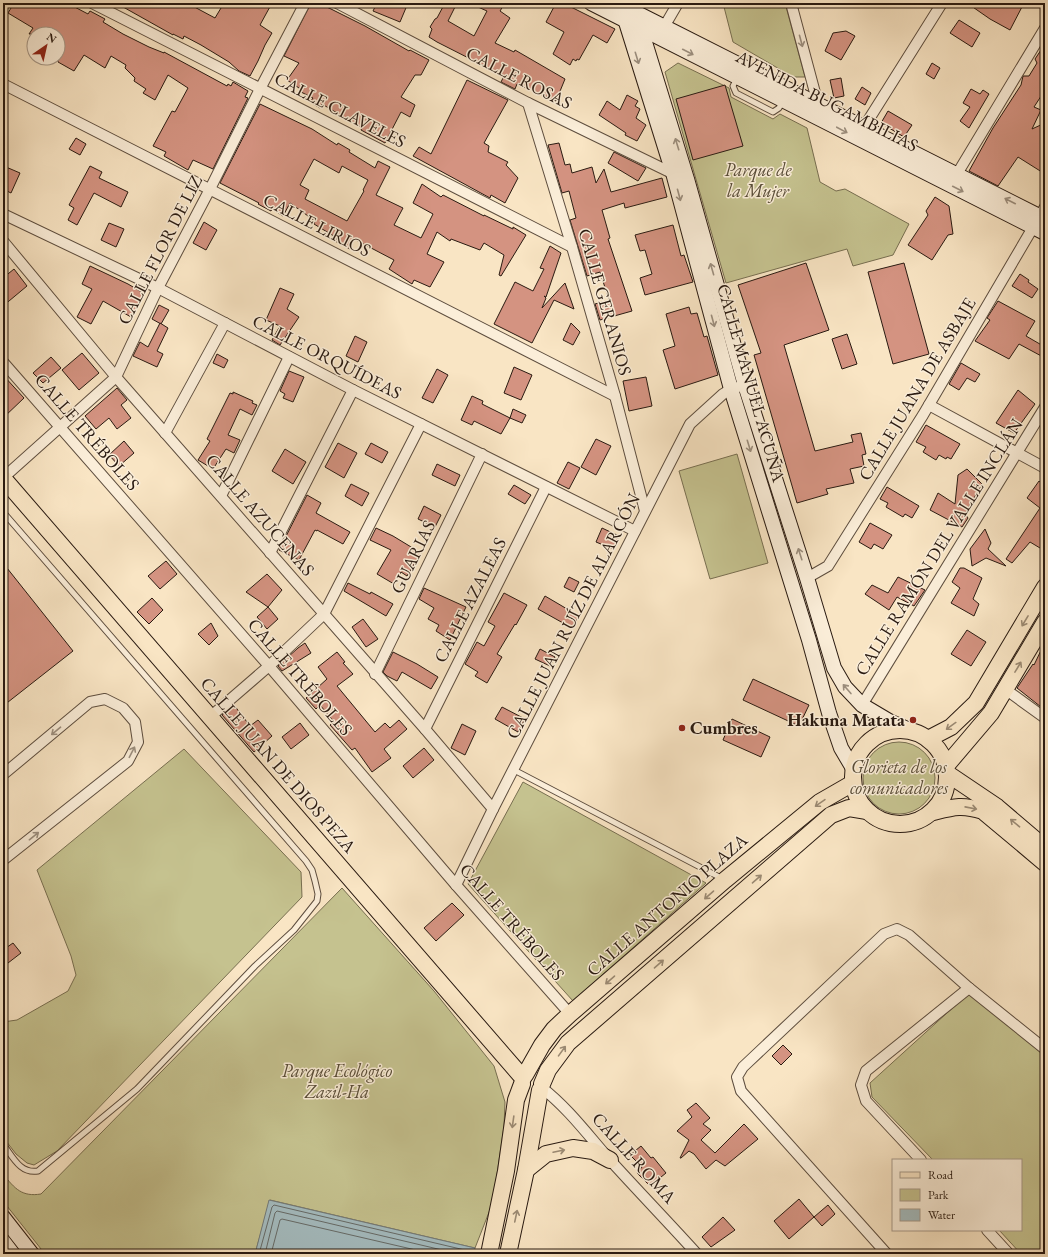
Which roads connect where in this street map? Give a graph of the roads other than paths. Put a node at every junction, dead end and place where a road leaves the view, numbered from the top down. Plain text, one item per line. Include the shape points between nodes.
1 (92, 3) edge
2 (305, 3) edge
3 (337, 3) edge
4 (591, 3) edge
5 (678, 3) edge
6 (791, 3) edge
7 (942, 3) edge
8 (625, 8) edge
9 (664, 26) junction
10 (641, 28) junction
11 (1045, 28) edge
12 (3, 84) edge
13 (260, 89) junction
14 (528, 103) junction
15 (817, 110) junction
16 (864, 127) junction
17 (673, 173) junction
18 (957, 174) junction
19 (687, 179) junction
20 (210, 189) junction
21 (3, 214) edge
22 (1042, 220) edge
23 (3, 241) edge
24 (572, 247) junction
25 (158, 288) junction
26 (225, 323) junction
27 (289, 357) junction
28 (3, 362) edge
29 (116, 377) junction
30 (738, 387) junction
31 (353, 390) junction
32 (615, 396) junction
33 (929, 405) junction
34 (1045, 407) edge
35 (421, 424) junction
36 (60, 427) junction
37 (165, 433) junction
38 (482, 454) junction
39 (1017, 454) junction
40 (1045, 468) edge
41 (3, 478) edge
42 (546, 487) junction
43 (221, 496) junction
44 (645, 511) junction
45 (3, 512) edge
46 (635, 531) junction
47 (270, 553) junction
48 (808, 578) junction
49 (1045, 587) edge
50 (324, 614) junction
51 (1045, 622) edge
52 (269, 666) junction
53 (375, 674) junction
54 (1005, 689) junction
55 (976, 703) junction
56 (862, 705) junction
57 (991, 713) junction
58 (210, 717) junction
59 (1045, 718) edge
60 (425, 729) junction
61 (921, 736) junction
62 (514, 770) junction
63 (947, 770) junction
64 (4, 774) edge
65 (854, 776) junction
66 (493, 809) junction
67 (867, 811) junction
68 (933, 812) junction
69 (1045, 848) edge
70 (3, 860) edge
71 (1045, 863) edge
72 (726, 880) junction
73 (456, 885) junction
74 (969, 988) junction
75 (570, 1014) junction
76 (1045, 1050) edge
77 (523, 1079) junction
78 (541, 1087) junction
79 (3, 1144) edge
80 (920, 1159) edge
81 (610, 1160) junction
82 (526, 1170) junction
83 (3, 1217) edge
84 (987, 1231) edge
85 (3, 1241) edge
86 (21, 1252) edge
87 (489, 1254) edge
88 (508, 1254) edge
89 (697, 1254) edge
90 (887, 1254) edge
91 (1009, 1254) edge

1 - 13 street, CALLE CLAVELES
2 - 13 street, CALLE FLOR DE LIZ
3 - 14 street, CALLE ROSAS
4 - 8 main road, AVENIDA BUGAMBILIAS
5 - 9 street
6 -> 15 street
7 - 16 street
8 - 9 main road, AVENIDA BUGAMBILIAS
8 - 10 main road, AVENIDA BUGAMBILIAS
8 -> 17 main road, CALLE MANUEL ACUÑA
9 - 15 main road, AVENIDA BUGAMBILIAS
10 -> 15 main road, AVENIDA BUGAMBILIAS via 783,100
19 -> 10 main road, CALLE MANUEL ACUÑA
11 - 18 street
12 - 20 street, CALLE LIRIOS
13 - 20 street, CALLE FLOR DE LIZ
13 - 24 street, CALLE CLAVELES
14 - 17 street, CALLE ROSAS
14 - 24 street, CALLE GERANIOS
15 - 16 main road, AVENIDA BUGAMBILIAS
15 -> 22 main road, AVENIDA BUGAMBILIAS
16 - 18 main road, AVENIDA BUGAMBILIAS
17 - 19 street, CALLE ROSAS
17 -> 30 main road, CALLE MANUEL ACUÑA
22 -> 18 main road, AVENIDA BUGAMBILIAS
30 -> 19 main road, CALLE MANUEL ACUÑA
20 - 25 street, CALLE FLOR DE LIZ
20 - 32 street, CALLE LIRIOS
21 - 25 street, CALLE ORQUÍDEAS
22 - 33 street, CALLE JUANA DE ASBAJE
23 - 29 street, CALLE AZUCENAS
24 - 32 street, CALLE GERANIOS
25 - 26 street, CALLE ORQUÍDEAS
25 - 29 street, CALLE FLOR DE LIZ
26 - 27 street, CALLE ORQUÍDEAS
26 - 37 street
27 - 31 street, CALLE ORQUÍDEAS
27 - 43 street
28 - 36 street, CALLE TRÉBOLES
29 - 36 street, CALLE FLOR DE LIZ
29 - 37 street, CALLE AZUCENAS
30 - 44 street, CALLE JUAN RUÍZ DE ALARCÓN via 723,394 690,424
48 -> 30 main road, CALLE MANUEL ACUÑA
30 -> 65 main road, CALLE MANUEL ACUÑA via 829,712
31 - 35 street, CALLE ORQUÍDEAS
31 - 47 street
32 - 44 street, CALLE GERANIOS
33 - 39 street
33 - 48 street, CALLE JUANA DE ASBAJE via 828,566
34 - 39 street, CALLE RAMÓN DEL VALLE INCLÁN
35 - 38 street, CALLE ORQUÍDEAS
35 - 50 street
36 - 41 street, CALLE FLOR DE LIZ
36 - 52 street, CALLE TRÉBOLES
37 - 43 street, CALLE AZUCENAS
38 - 42 street, CALLE ORQUÍDEAS
38 - 53 street, GUARIAS
39 - 40 street
39 - 56 street, CALLE RAMÓN DEL VALLE INCLÁN
41 - 58 main road, CALLE JUAN DE DIOS PEZA
42 - 46 street, CALLE ORQUÍDEAS
42 - 60 street, CALLE AZALEAS
43 - 47 street, CALLE AZUCENAS
44 - 46 street, CALLE JUAN RUÍZ DE ALARCÓN
45 - 79 lane via 306,861 312,870 318,894 317,902 294,930 255,966 137,1089 38,1171 30,1172 20,1166
46 - 62 street, CALLE JUAN RUÍZ DE ALARCÓN
47 - 50 street, CALLE AZUCENAS
56 -> 48 main road, CALLE MANUEL ACUÑA via 845,687 834,668
49 -> 55 main road
50 - 52 street
50 - 53 street, CALLE AZUCENAS
54 -> 51 main road
52 - 58 street
52 - 73 street, CALLE TRÉBOLES
53 - 60 street, CALLE AZUCENAS
54 - 57 main road
54 - 59 street
55 - 57 main road
55 -> 61 main road via 951,727
56 - 61 main road, CALLE MANUEL ACUÑA
57 - 63 main road
58 - 77 main road, CALLE JUAN DE DIOS PEZA
60 - 66 street, CALLE AZUCENAS
61 - 63 main road via 939,751
61 - 65 main road via 898,730 881,734 867,743 857,757
62 - 66 street, CALLE JUAN RUÍZ DE ALARCÓN
62 - 72 lane
63 - 68 main road via 947,788
69 -> 63 main road via 997,807
70 -> 64 street via 128,760 138,742 135,722 123,708 105,699 90,702
65 - 67 main road via 858,798
65 -> 72 main road, CALLE ANTONIO PLAZA
66 - 73 street, CALLE JUAN RUÍZ DE ALARCÓN
67 - 68 main road via 878,820 892,824 907,824 921,820
78 -> 67 main road via 548,1070 568,1043 831,815 849,808
68 -> 71 main road via 956,806 983,811
72 -> 75 main road, CALLE ANTONIO PLAZA
73 - 75 street, CALLE TRÉBOLES
74 - 76 street
74 - 80 street via 866,1071 861,1086 866,1101
74 - 90 street via 909,935 897,929 884,934 743,1067 737,1078 741,1091
75 - 77 main road, CALLE ANTONIO PLAZA via 542,1045
77 - 78 main road via 532,1073 535,1074 540,1078
77 -> 87 main road, CALLE ANTONIO PLAZA via 516,1100 506,1171
78 - 81 street, CALLE ROMA via 574,1117
78 - 82 main road
82 -> 81 main road via 546,1154 574,1148 593,1151
81 - 89 street, CALLE ROMA
88 -> 82 main road
83 - 86 main road
84 - 91 street
85 - 86 main road

